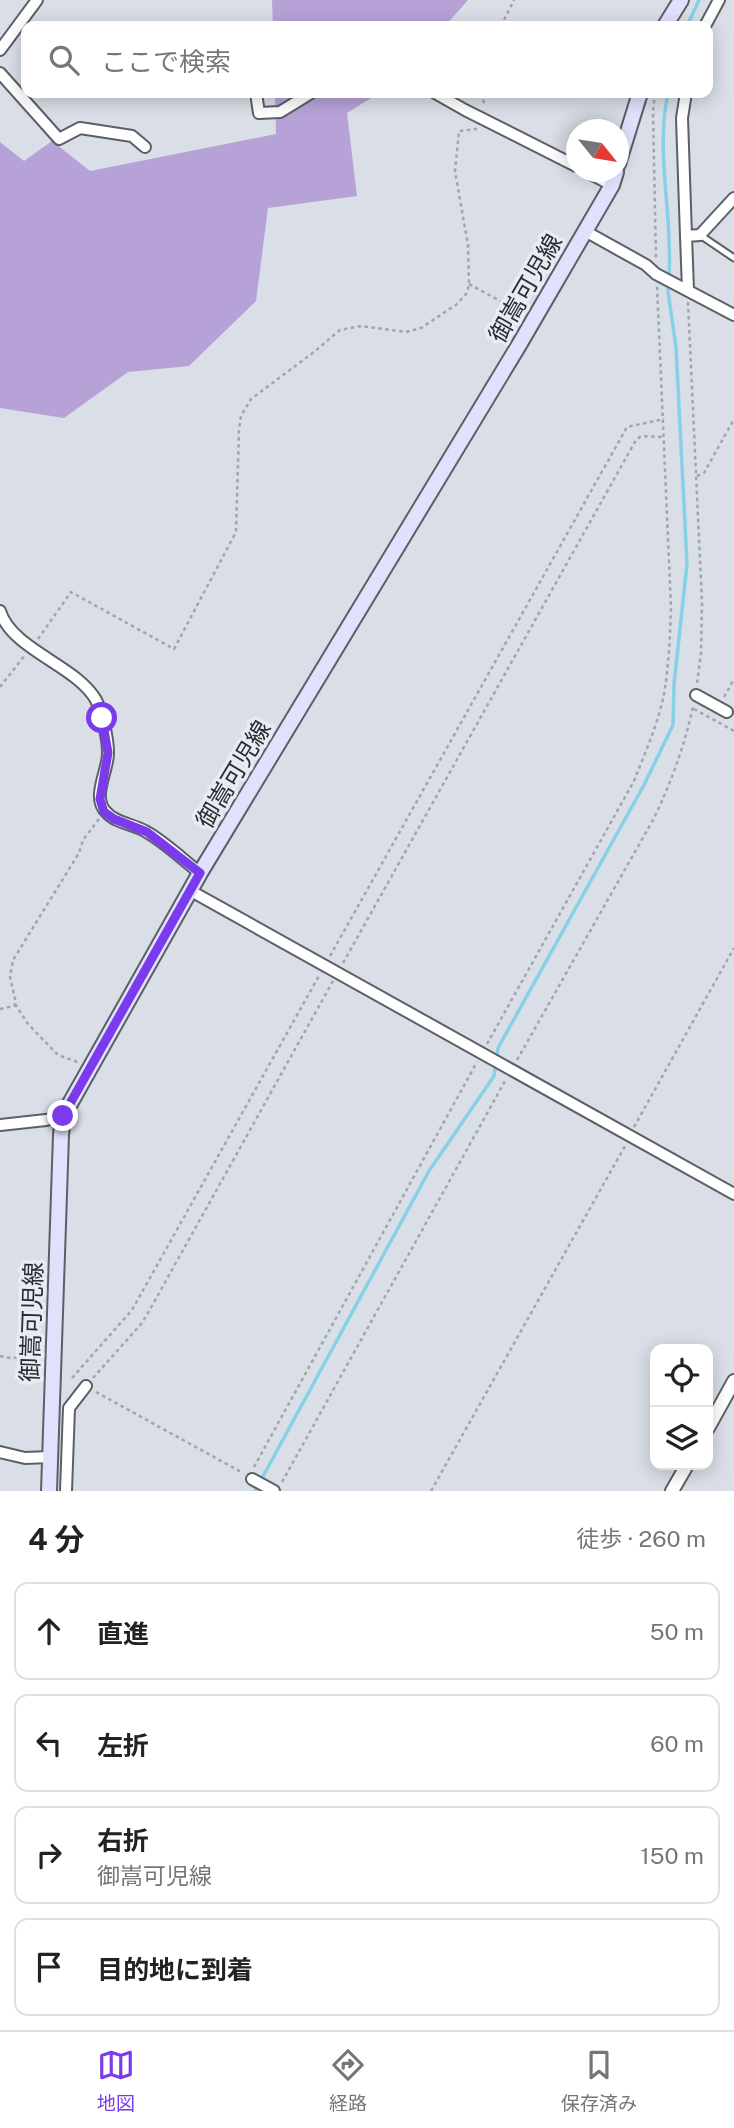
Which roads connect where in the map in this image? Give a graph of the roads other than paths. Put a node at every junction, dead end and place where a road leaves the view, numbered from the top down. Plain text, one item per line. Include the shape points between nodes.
1 (37, 0) edge
2 (681, 0) edge
3 (719, 0) edge
4 (21, 21) edge
5 (668, 21) edge
6 (708, 21) edge
7 (21, 22) edge
8 (0, 50) edge
9 (0, 73) edge
10 (21, 96) edge
11 (22, 98) edge
12 (257, 98) edge
13 (303, 98) edge
14 (444, 98) edge
15 (638, 98) edge
16 (685, 98) edge
17 (629, 128) edge
18 (145, 147) dead end
19 (566, 161) edge
20 (612, 182) edge
21 (734, 198) edge
22 (585, 231) junction
23 (700, 235) junction
24 (686, 236) junction
25 (734, 258) edge
26 (688, 290) junction
27 (734, 315) edge
28 (0, 611) edge
29 (696, 695) road end
30 (722, 710) road end
31 (200, 873) junction
32 (191, 891) junction
33 (63, 1116) junction
34 (0, 1125) edge
35 (734, 1194) edge
36 (734, 1381) edge
37 (86, 1386) road end
38 (713, 1419) edge
39 (0, 1452) edge
40 (50, 1457) junction
41 (684, 1470) edge
42 (252, 1479) dead end
43 (273, 1490) edge
44 (49, 1491) edge
45 (66, 1491) edge
46 (672, 1491) edge

1 - 4 street
2 - 5 main road
3 - 6 street
7 - 8 street
9 - 10 street
11 - 18 street via 59,139 80,128 132,136
12 - 13 street via 260,113 280,112
14 - 19 street
15 - 17 main road
16 - 24 street
20 - 22 main road, 御嵩可児線
21 - 23 street
22 - 26 street
22 - 31 main road, 御嵩可児線
23 - 24 street
23 - 25 lane
24 - 26 street
26 - 27 street
28 - 31 street via 3,622 80,682 98,706 108,753 100,799 104,812 147,832
29 - 30 street
31 - 32 main road, 御嵩可児線
32 - 33 main road, 御嵩可児線
32 - 35 street
33 - 34 street
33 - 40 main road, 御嵩可児線
36 - 38 street
37 - 45 street via 69,1408
39 - 40 street
40 - 44 main road, 御嵩可児線
41 - 46 street
42 - 43 street

